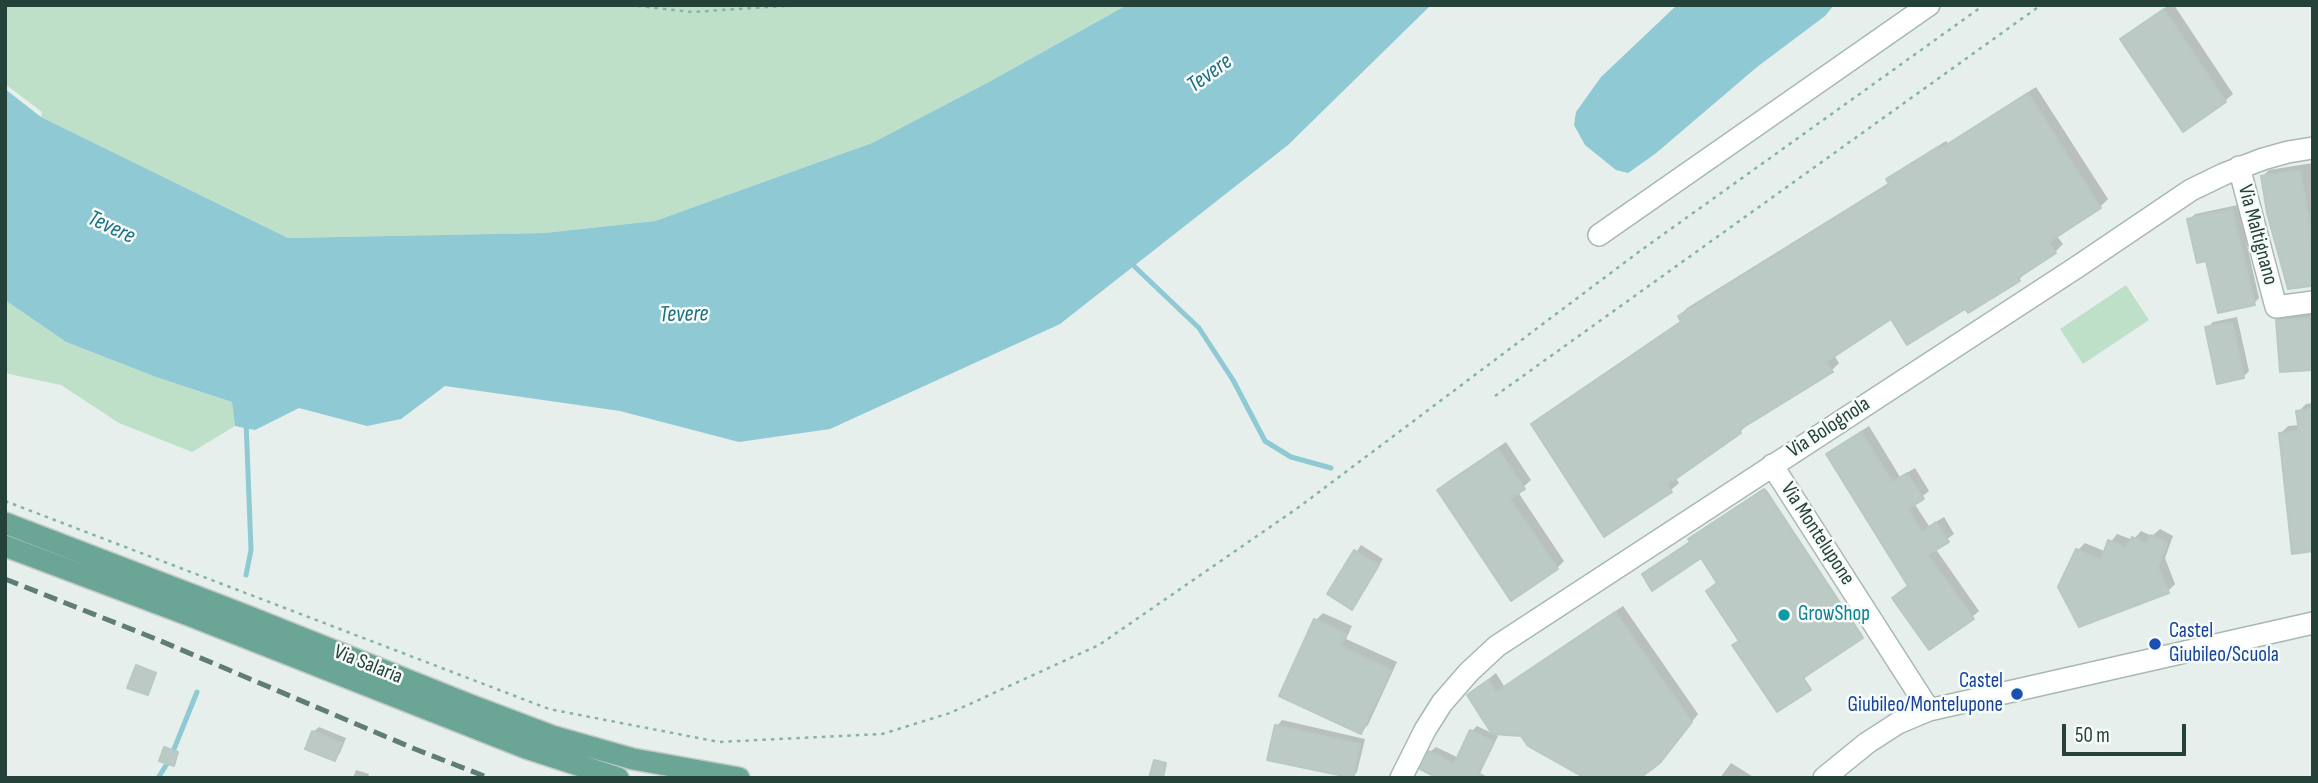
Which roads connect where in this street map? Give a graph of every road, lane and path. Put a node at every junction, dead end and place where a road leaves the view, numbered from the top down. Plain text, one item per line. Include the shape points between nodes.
1 (629, 5) edge
2 (799, 5) edge
3 (1929, 5) edge
4 (1984, 5) edge
5 (2041, 5) edge
6 (2313, 148) edge
7 (2239, 167) junction
8 (1600, 235) dead end
9 (2313, 302) edge
10 (1495, 396) dead end
11 (1772, 465) junction
12 (5, 501) edge
13 (5, 523) edge
14 (5, 546) edge
15 (2313, 623) edge
16 (1929, 710) junction
17 (618, 778) edge
18 (739, 778) edge
19 (1401, 778) edge
20 (1824, 778) edge

1 - 2 path via 692,12
3 - 8 street
4 - 12 path via 1640,251 1299,507 1099,645 950,713 882,734 719,742 550,709
5 - 10 path
6 - 7 street, Via Bolognola
7 - 9 street, Via Maltignano via 2276,307
7 - 11 street, Via Bolognola via 2184,195
11 - 16 street, Via Montelupone
11 - 19 street, Via Bolognola via 1488,654 1433,716
13 - 18 main road, Via Salaria via 552,736 633,760
14 - 17 main road, Via Salaria via 526,748
15 - 16 street
16 - 20 street via 1867,743

